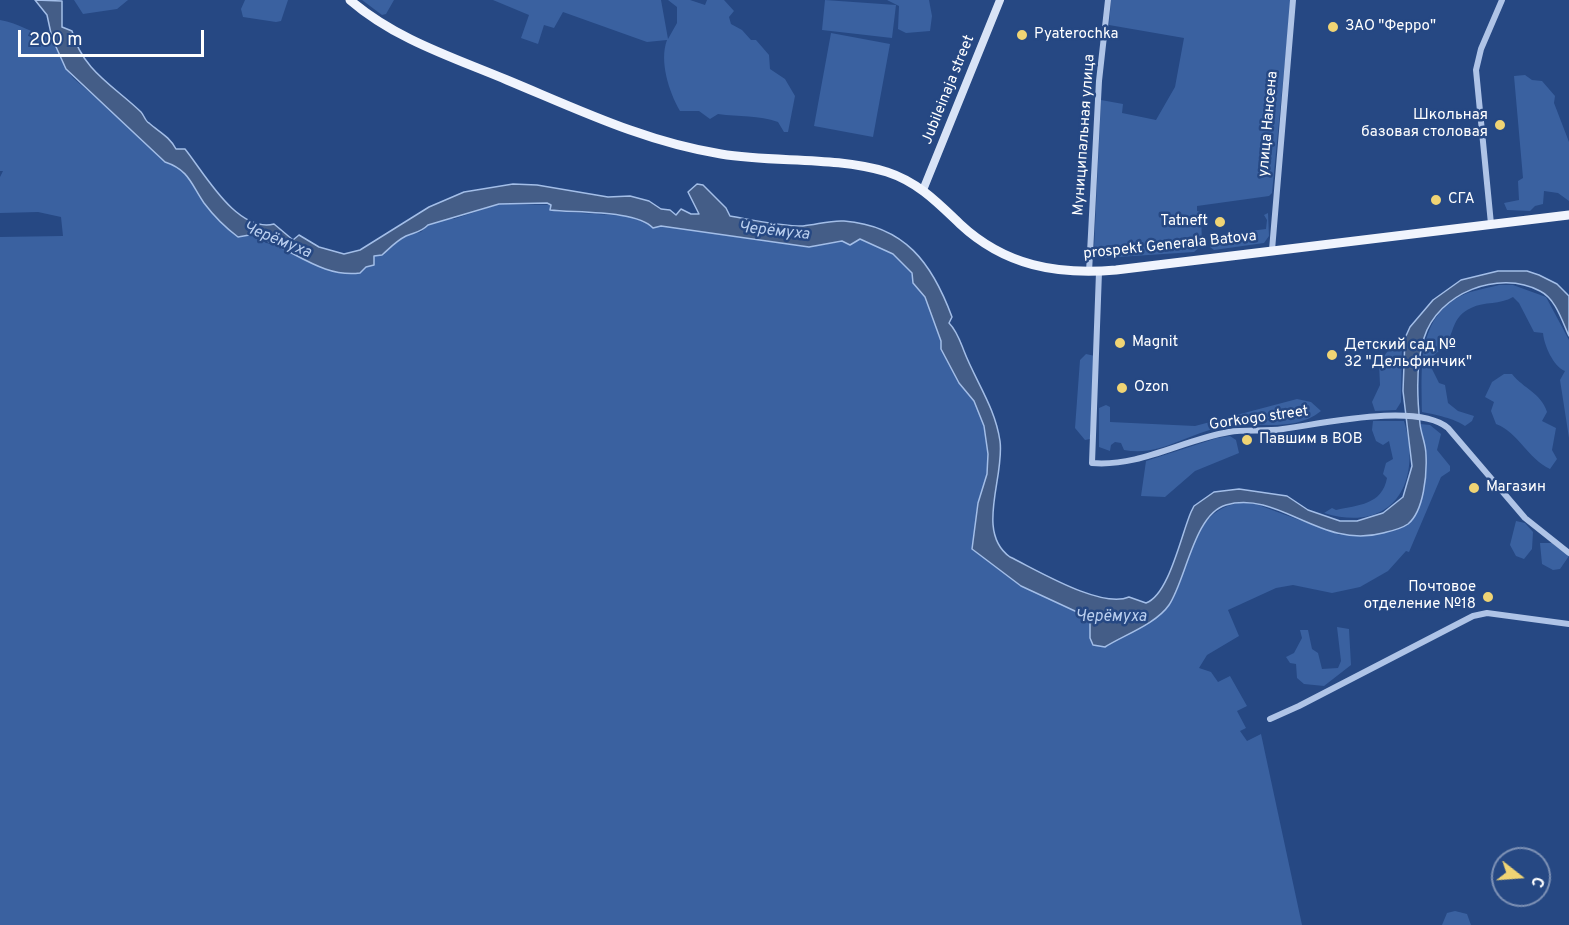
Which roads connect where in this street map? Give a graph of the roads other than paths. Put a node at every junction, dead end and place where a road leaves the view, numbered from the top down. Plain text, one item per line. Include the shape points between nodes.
1 (350, 0) edge
2 (1000, 0) edge
3 (1108, 0) edge
4 (1293, 0) edge
5 (1503, 0) edge
6 (923, 190) junction
7 (1569, 215) edge
8 (1491, 224) junction
9 (1272, 250) junction
10 (1094, 272) junction
11 (1569, 553) edge
12 (1569, 624) edge
13 (1270, 719) dead end

1 - 6 main road, prospekt Generala Batova via 395,33 627,130 722,154 862,166 889,173
2 - 6 street, Jubileinaja street
3 - 10 street, Муниципальная улица via 1099,81
4 - 9 street, улица Нансена
5 - 8 street via 1476,70
6 - 10 main road, prospekt Generala Batova via 998,253 1043,268
7 - 8 main road, prospekt Generala Batova
8 - 9 main road, prospekt Generala Batova
9 - 10 main road, prospekt Generala Batova
10 - 11 street, Gorkogo street via 1092,463 1128,462 1227,432 1284,429 1346,418 1427,419 1448,428 1525,518
12 - 13 street via 1504,615 1473,616

